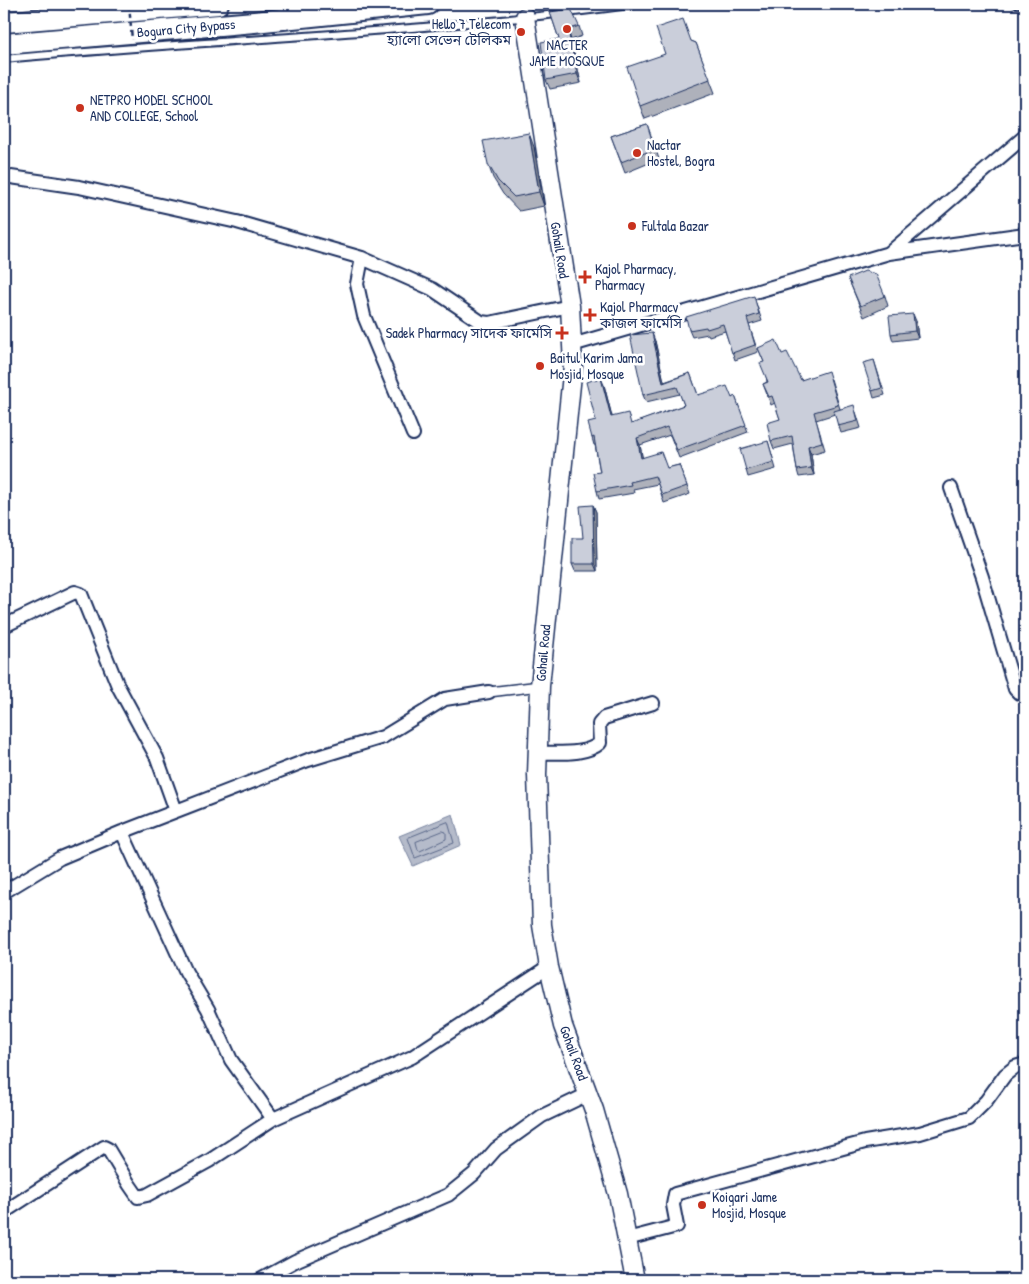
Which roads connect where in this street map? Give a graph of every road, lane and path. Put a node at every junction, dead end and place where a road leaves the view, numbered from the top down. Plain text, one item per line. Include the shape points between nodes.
1 (42, 4) edge
2 (129, 4) edge
3 (218, 4) edge
4 (428, 4) edge
5 (637, 4) edge
6 (1016, 4) edge
7 (1025, 4) edge
8 (4, 8) edge
9 (525, 17) junction
10 (4, 22) edge
11 (132, 40) dead end
12 (4, 44) edge
13 (4, 59) edge
14 (1025, 136) edge
15 (4, 176) edge
16 (1025, 234) edge
17 (889, 253) junction
18 (362, 258) junction
19 (570, 306) junction
20 (572, 345) junction
21 (413, 434) dead end
22 (951, 488) dead end
23 (4, 626) edge
24 (540, 686) junction
25 (489, 692) joint
26 (1025, 694) edge
27 (653, 703) dead end
28 (538, 752) junction
29 (176, 810) junction
30 (122, 832) junction
31 (4, 892) edge
32 (549, 968) junction
33 (1025, 1064) edge
34 (588, 1094) junction
35 (273, 1119) junction
36 (4, 1212) edge
37 (627, 1239) junction
38 (260, 1280) edge
39 (635, 1280) edge

1 - 8 lane
2 - 11 path, bridge
3 - 10 highway, Bogura City Bypass
4 - 12 highway, Bogura City Bypass
5 - 9 lane
6 - 7 lane
9 - 13 lane
9 - 19 main road, Gohail Road
14 - 17 street
15 - 18 street via 79,187 237,222
16 - 17 street
17 - 20 street
18 - 19 street via 432,290 481,322
18 - 21 street via 357,284 364,316
19 - 20 main road, Gohail Road
20 - 24 main road, Gohail Road via 568,426
22 - 26 street via 1016,689 1018,693
23 - 29 street via 75,592 81,594 118,686 157,758
24 - 25 street
24 - 28 main road, Gohail Road
25 - 29 street via 445,699 384,737 308,760
27 - 28 street via 604,718 600,724 600,743 596,747
28 - 32 main road, Gohail Road via 541,906
29 - 30 street
30 - 31 street via 60,858
30 - 35 street via 186,972 208,1009 231,1060
32 - 34 main road, Gohail Road via 563,1026
32 - 35 street via 412,1057
33 - 37 street via 1006,1075 968,1118 920,1133 864,1142 674,1194 677,1226
34 - 37 main road, Gohail Road via 618,1194
34 - 38 street via 542,1116 496,1149 474,1174 448,1195 295,1261
35 - 36 street via 209,1161 147,1195 138,1196 104,1147
37 - 39 main road, Gohail Road

